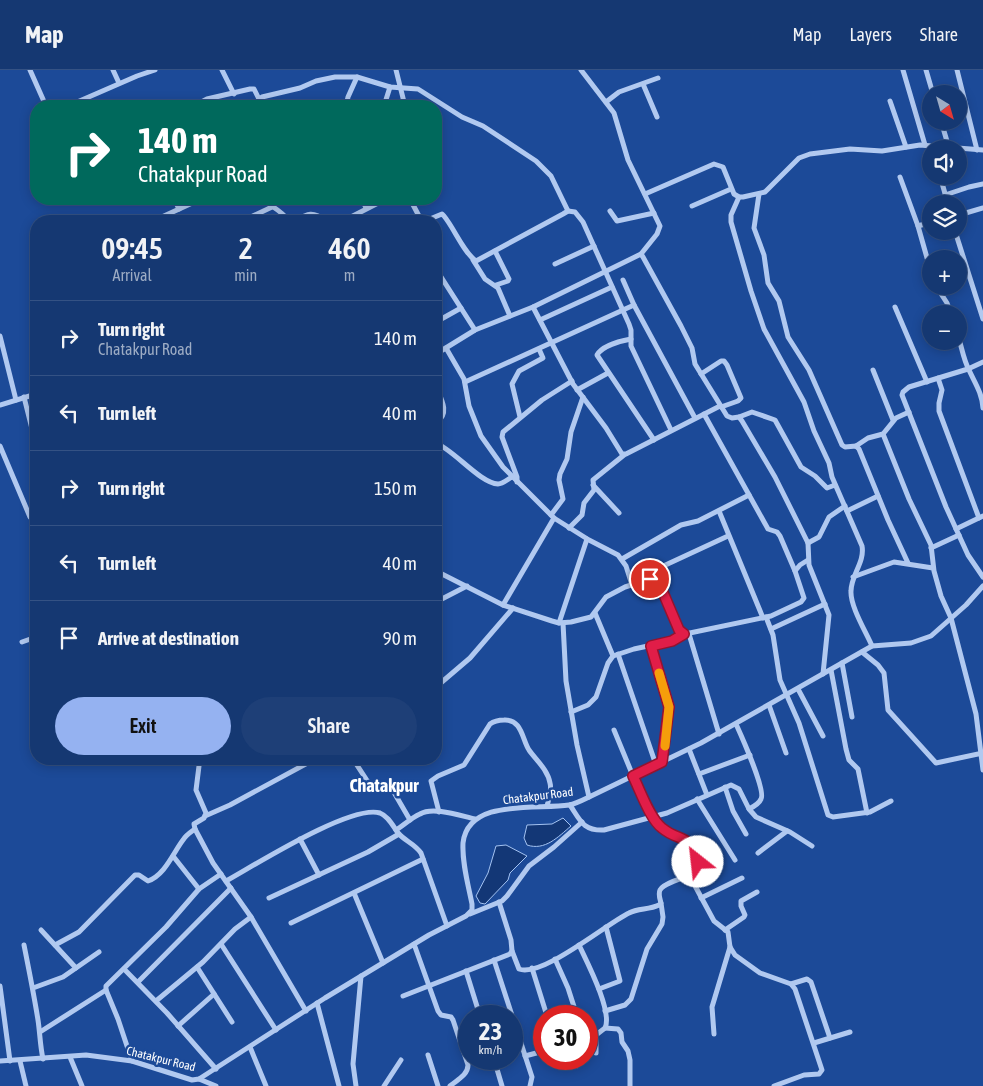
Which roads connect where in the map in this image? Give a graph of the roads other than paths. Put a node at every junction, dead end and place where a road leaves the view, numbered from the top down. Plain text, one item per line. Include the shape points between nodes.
1 (30, 70) edge
2 (113, 70) edge
3 (155, 70) edge
4 (222, 70) edge
5 (396, 70) edge
6 (581, 70) edge
7 (904, 70) edge
8 (926, 70) edge
9 (957, 70) edge
10 (357, 77) junction
11 (658, 78) dead end
12 (119, 84) junction
13 (643, 84) junction
14 (930, 85) edge
15 (390, 87) junction
16 (401, 88) junction
17 (234, 94) junction
18 (259, 99) joint
19 (43, 100) edge
20 (82, 100) edge
21 (204, 100) edge
22 (347, 100) edge
23 (386, 100) edge
24 (404, 100) edge
25 (435, 100) edge
26 (890, 101) dead end
27 (606, 102) junction
28 (442, 105) edge
29 (657, 117) dead end
30 (923, 140) edge
31 (922, 145) edge
32 (906, 147) junction
33 (967, 149) edge
34 (980, 150) edge
35 (900, 177) dead end
36 (983, 184) edge
37 (942, 185) edge
38 (732, 189) junction
39 (645, 194) junction
40 (759, 194) junction
41 (945, 195) joint
42 (739, 197) junction
43 (177, 205) edge
44 (188, 205) edge
45 (365, 205) edge
46 (373, 205) edge
47 (272, 206) joint
48 (692, 206) dead end
49 (366, 208) junction
50 (983, 208) edge
51 (179, 209) junction
52 (568, 211) junction
53 (610, 211) dead end
54 (654, 213) junction
55 (967, 213) edge
56 (166, 215) edge
57 (254, 215) edge
58 (284, 215) edge
59 (354, 215) edge
60 (440, 215) edge
61 (922, 225) edge
62 (918, 226) junction
63 (958, 240) edge
64 (594, 246) junction
65 (925, 250) edge
66 (496, 251) junction
67 (641, 254) junction
68 (474, 260) junction
69 (555, 264) dead end
70 (606, 272) junction
71 (442, 278) edge
72 (623, 280) dead end
73 (496, 285) junction
74 (612, 287) junction
75 (634, 305) junction
76 (533, 307) junction
77 (896, 307) dead end
78 (461, 308) junction
79 (622, 310) junction
80 (510, 316) junction
81 (442, 319) edge
82 (983, 319) edge
83 (540, 320) junction
84 (475, 330) junction
85 (0, 336) edge
86 (631, 339) junction
87 (552, 343) junction
88 (446, 348) junction
89 (539, 349) junction
90 (442, 350) edge
91 (962, 350) edge
92 (983, 362) edge
93 (968, 369) junction
94 (873, 370) dead end
95 (608, 373) junction
96 (701, 374) junction
97 (938, 378) junction
98 (572, 381) junction
99 (465, 382) junction
100 (927, 382) junction
101 (577, 390) junction
102 (30, 396) edge
103 (24, 397) junction
104 (583, 397) junction
105 (16, 400) junction
106 (442, 403) edge
107 (0, 406) edge
108 (721, 406) junction
109 (983, 408) edge
110 (909, 412) junction
111 (704, 414) junction
112 (739, 416) junction
113 (520, 417) junction
114 (442, 418) edge
115 (695, 418) junction
116 (893, 420) junction
117 (30, 421) edge
118 (672, 430) junction
119 (883, 434) junction
120 (654, 440) junction
121 (0, 446) edge
122 (856, 446) junction
123 (442, 447) edge
124 (624, 455) junction
125 (512, 477) junction
126 (518, 482) junction
127 (592, 484) junction
128 (835, 485) junction
129 (748, 495) junction
130 (878, 496) junction
131 (846, 509) junction
132 (718, 511) junction
133 (619, 513) dead end
134 (30, 517) dead end
135 (552, 517) junction
136 (981, 517) edge
137 (569, 528) junction
138 (958, 532) junction
139 (728, 536) junction
140 (587, 539) junction
141 (808, 543) junction
142 (931, 548) junction
143 (622, 559) junction
144 (808, 560) junction
145 (908, 564) junction
146 (933, 568) junction
147 (796, 571) junction
148 (442, 574) edge
149 (983, 577) edge
150 (853, 578) junction
151 (650, 579) junction
152 (632, 585) junction
153 (467, 586) junction
154 (983, 586) edge
155 (442, 599) edge
156 (826, 604) junction
157 (503, 605) junction
158 (512, 608) junction
159 (595, 614) junction
160 (764, 618) junction
161 (951, 618) junction
162 (561, 623) junction
163 (771, 629) junction
164 (687, 634) junction
165 (30, 639) edge
166 (22, 642) dead end
167 (651, 646) junction
168 (872, 646) junction
169 (862, 652) junction
170 (616, 655) junction
171 (842, 663) junction
172 (831, 670) junction
173 (823, 674) junction
174 (442, 682) edge
175 (798, 689) junction
176 (788, 695) junction
177 (770, 705) junction
178 (571, 712) junction
179 (852, 717) dead end
180 (736, 724) junction
181 (980, 725) edge
182 (614, 730) dead end
183 (719, 734) junction
184 (823, 736) dead end
185 (689, 749) junction
186 (786, 753) dead end
187 (982, 753) edge
188 (750, 755) junction
189 (662, 762) junction
190 (199, 765) edge
191 (304, 765) edge
192 (357, 765) edge
193 (656, 765) junction
194 (983, 768) edge
195 (699, 774) junction
196 (633, 776) junction
197 (725, 787) junction
198 (707, 795) junction
199 (589, 797) junction
200 (698, 799) junction
201 (891, 801) dead end
202 (570, 805) junction
203 (547, 806) junction
204 (749, 809) junction
205 (439, 812) junction
206 (867, 813) junction
207 (206, 816) junction
208 (653, 816) junction
209 (476, 819) junction
210 (410, 820) junction
211 (582, 822) junction
212 (195, 829) junction
213 (787, 831) junction
214 (398, 832) junction
215 (746, 834) dead end
216 (300, 839) junction
217 (812, 846) dead end
218 (758, 853) dead end
219 (173, 856) junction
220 (423, 859) junction
221 (736, 860) dead end
222 (221, 874) junction
223 (696, 874) junction
224 (319, 875) junction
225 (742, 878) dead end
226 (226, 881) junction
227 (231, 888) junction
228 (199, 889) junction
229 (757, 892) dead end
230 (354, 893) junction
231 (269, 898) dead end
232 (701, 898) junction
233 (499, 902) junction
234 (661, 903) junction
235 (466, 916) junction
236 (251, 917) junction
237 (291, 923) dead end
238 (447, 926) junction
239 (606, 927) junction
240 (41, 930) dead end
241 (726, 930) junction
242 (221, 944) junction
243 (414, 944) junction
244 (579, 944) junction
245 (24, 945) dead end
246 (55, 945) junction
247 (730, 947) junction
248 (512, 951) junction
249 (99, 952) dead end
250 (556, 959) junction
251 (494, 960) junction
252 (383, 963) junction
253 (197, 967) junction
254 (76, 968) junction
255 (532, 968) junction
256 (124, 969) junction
257 (466, 971) junction
258 (361, 976) junction
259 (138, 982) junction
260 (791, 984) junction
261 (429, 985) junction
262 (0, 986) edge
263 (33, 988) junction
264 (599, 989) junction
265 (106, 990) junction
266 (214, 994) junction
267 (403, 996) dead end
268 (156, 1001) junction
269 (317, 1003) junction
270 (477, 1005) edge
271 (544, 1005) edge
272 (573, 1005) edge
273 (306, 1011) junction
274 (605, 1012) junction
275 (232, 1022) dead end
276 (178, 1026) junction
277 (606, 1028) junction
278 (276, 1030) junction
279 (40, 1032) junction
280 (850, 1032) dead end
281 (598, 1034) edge
282 (714, 1034) dead end
283 (830, 1038) junction
284 (814, 1043) junction
285 (250, 1047) junction
286 (533, 1054) edge
287 (428, 1055) dead end
288 (525, 1056) junction
289 (70, 1057) junction
290 (44, 1059) junction
291 (401, 1060) dead end
292 (0, 1061) edge
293 (10, 1061) junction
294 (20, 1061) junction
295 (132, 1061) junction
296 (216, 1069) junction
297 (497, 1070) edge
298 (199, 1079) junction
299 (26, 1086) edge
300 (82, 1086) edge
301 (216, 1086) edge
302 (266, 1086) edge
303 (339, 1086) edge
304 (356, 1086) edge
305 (384, 1086) edge
306 (438, 1086) edge
307 (450, 1086) edge
308 (502, 1086) edge
309 (530, 1086) edge
310 (630, 1086) edge
311 (774, 1086) edge

1 - 19 street
2 - 12 street
3 - 12 street
4 - 17 street
5 - 16 street
6 - 27 street
7 - 30 street
8 - 14 street
9 - 34 street
10 - 15 street
10 - 18 street via 323,79
10 - 22 street
11 - 13 street
12 - 20 street
13 - 27 street via 619,92
13 - 29 street
15 - 16 street
15 - 23 street
16 - 24 street
16 - 25 street via 422,91
17 - 18 street via 250,89
17 - 21 street
26 - 32 street
27 - 39 street via 614,112 624,149
28 - 52 street via 483,126 536,161 551,176
31 - 32 street
32 - 40 street via 810,154 799,158 780,174 768,190
33 - 34 street
35 - 62 street
36 - 41 street
37 - 41 street
38 - 39 street via 725,169 714,164
38 - 42 street
38 - 48 street
39 - 54 street
40 - 42 street
40 - 122 street via 755,233 763,251 768,283 779,302 786,332 808,370 842,444 845,448
42 - 128 street via 730,222 751,291 764,329 804,402
43 - 51 street
44 - 51 street
45 - 49 street
46 - 49 street
47 - 57 street
47 - 58 street
49 - 59 street
50 - 55 street
51 - 56 street
52 - 64 street via 579,216
52 - 66 street
53 - 54 street via 617,221
54 - 67 street via 660,229
60 - 68 street via 444,216
61 - 62 street
62 - 65 street
63 - 82 street
64 - 69 street
64 - 70 street
66 - 68 street
66 - 73 street via 509,279
67 - 70 street
67 - 96 street via 692,348
68 - 73 street via 488,281
70 - 74 street
70 - 76 street
71 - 78 street
72 - 75 street
73 - 80 street
74 - 79 street
74 - 83 street
75 - 79 street
75 - 115 street
76 - 80 street
76 - 83 street
77 - 100 street
78 - 81 street
78 - 84 street
79 - 86 street via 632,330
79 - 87 street
80 - 84 street
83 - 87 street
84 - 88 street
85 - 105 street
86 - 95 street via 597,353
86 - 118 street via 631,346
87 - 89 street
87 - 98 street
88 - 90 street
88 - 99 street
89 - 99 street
89 - 113 street via 543,358 519,371 512,384
91 - 93 street
92 - 93 street
93 - 97 street
93 - 109 street via 975,380
94 - 116 street
95 - 101 street
95 - 120 street
96 - 108 street
96 - 108 street via 721,361 727,364 742,398
97 - 100 street
97 - 136 street via 942,390 939,411
98 - 101 street
98 - 113 street
99 - 125 street via 469,406 481,436
100 - 110 street via 903,392
101 - 104 street
102 - 103 street
103 - 105 street
103 - 117 street
104 - 124 street
104 - 135 street via 560,474 563,499
105 - 107 street
106 - 114 street
108 - 111 street
108 - 112 street via 729,418
110 - 116 street
110 - 138 street
111 - 115 street
111 - 129 street
112 - 128 street via 752,412 772,418 804,470 827,488
112 - 141 street via 775,477
113 - 126 street via 505,429 502,437
115 - 118 street
116 - 119 street
118 - 120 street
119 - 122 street
119 - 142 street
120 - 124 street
121 - 134 street
122 - 130 street
123 - 125 street via 477,474 496,483
124 - 127 street
125 - 126 street
126 - 135 street
127 - 133 street
127 - 137 street via 594,490 584,503 582,516
128 - 131 street
129 - 132 street
129 - 147 street via 768,529 780,536
130 - 131 street
130 - 145 street
131 - 141 street via 829,517 819,537
131 - 150 street via 862,550
132 - 139 street
132 - 143 street via 681,525
135 - 137 street
135 - 157 street
136 - 138 street
137 - 140 street
138 - 142 street
138 - 149 street via 974,566
139 - 151 street via 658,568
139 - 160 street
140 - 143 street
140 - 162 street
141 - 144 street
142 - 146 street
143 - 152 street
144 - 147 street
144 - 156 street
145 - 146 street
145 - 150 street via 894,562
146 - 161 street
147 - 160 street via 803,600
148 - 153 street
150 - 168 street via 851,597
151 - 152 street
151 - 164 street via 659,583 679,630
152 - 159 street via 606,597
153 - 155 street
153 - 157 street
154 - 161 street, Chatakpur Road
156 - 163 street
156 - 173 street via 829,615
157 - 158 street
158 - 162 street
158 - 174 street via 470,658
159 - 162 street via 586,620
159 - 170 street
160 - 163 street
160 - 164 street
161 - 168 street, Chatakpur Road via 925,639
161 - 181 street
162 - 178 street
163 - 176 street via 779,678
164 - 167 street
164 - 183 street
165 - 166 street
167 - 170 street
167 - 189 street via 669,707
168 - 169 street, Chatakpur Road
169 - 171 street, Chatakpur Road
169 - 187 street via 884,673 888,710 936,762
170 - 178 street via 608,663 596,697 588,705
170 - 193 street
171 - 172 street, Chatakpur Road
171 - 179 street
172 - 173 street, Chatakpur Road
172 - 206 street via 846,749 849,760 858,769
173 - 175 street, Chatakpur Road
175 - 176 street, Chatakpur Road
175 - 184 street
176 - 177 street, Chatakpur Road
176 - 206 street via 800,723 828,815
177 - 180 street, Chatakpur Road
177 - 186 street
178 - 199 street
180 - 183 street, Chatakpur Road
180 - 188 street
181 - 187 street
182 - 196 street
183 - 185 street, Chatakpur Road
185 - 189 street, Chatakpur Road
185 - 195 street
187 - 194 street
188 - 195 street
188 - 204 street via 762,795 760,802
189 - 193 street, Chatakpur Road
190 - 207 street via 196,790
191 - 207 street
192 - 210 street via 368,782 392,789
193 - 196 street, Chatakpur Road
195 - 198 street
196 - 199 street, Chatakpur Road
196 - 208 street
197 - 198 street
197 - 204 street via 731,785 739,789
197 - 215 street
198 - 200 street
199 - 202 street, Chatakpur Road
200 - 208 street
200 - 221 street
201 - 206 street
202 - 203 street, Chatakpur Road
202 - 211 street
203 - 205 street via 551,789 549,778 526,746 518,726 507,720 490,724 464,765 430,781
203 - 209 street, Chatakpur Road via 522,807 484,814
204 - 213 street via 756,817
205 - 209 street
205 - 210 street via 426,811
207 - 212 street via 194,824
208 - 211 street via 604,830 590,829
208 - 223 street via 662,829 684,839 692,847 698,862
209 - 235 street via 464,841 463,860 472,904 472,910
210 - 214 street
211 - 233 street via 534,862
212 - 219 street via 185,837
212 - 222 street
213 - 217 street
213 - 218 street
214 - 216 street via 385,816 374,812 337,820
214 - 220 street via 417,848
214 - 224 street via 368,852
216 - 224 street
216 - 226 street
219 - 228 street
219 - 246 street via 151,880 135,875 79,932
220 - 230 street
220 - 238 street
222 - 226 street
222 - 228 street
223 - 232 street via 694,884
223 - 234 street via 660,890
224 - 231 street
225 - 232 street
226 - 227 street
227 - 236 street
227 - 259 street
228 - 256 street
229 - 241 street via 741,901 744,917
230 - 237 street
230 - 252 street
232 - 241 street via 714,922
233 - 235 street, Chatakpur Road
233 - 248 street
234 - 239 street via 629,913
234 - 274 street via 662,924 647,949 630,999 625,1006
235 - 238 street, Chatakpur Road
236 - 242 street
236 - 273 street
238 - 243 street, Chatakpur Road
239 - 244 street
239 - 264 street via 620,981
240 - 246 street
241 - 247 street via 730,934
242 - 253 street
242 - 278 street
243 - 252 street, Chatakpur Road
243 - 261 street
244 - 250 street
244 - 264 street
245 - 263 street
246 - 254 street
247 - 260 street via 735,955 760,973
247 - 282 street via 712,1007
248 - 251 street
248 - 255 street via 519,969
249 - 254 street
250 - 255 street
250 - 272 street
251 - 257 street
251 - 288 street
252 - 258 street, Chatakpur Road
253 - 266 street
253 - 268 street
254 - 263 street via 58,980
255 - 271 street
256 - 259 street
256 - 265 street via 106,986
257 - 261 street
257 - 270 street
258 - 269 street, Chatakpur Road
258 - 304 street via 354,1064
259 - 268 street
260 - 283 street via 807,979 811,982
260 - 284 street
261 - 267 street
261 - 307 street via 440,1014 453,1020 468,1065 468,1071
262 - 293 street
263 - 279 street
264 - 274 street
265 - 279 street
265 - 295 street
266 - 275 street
266 - 276 street
268 - 276 street
269 - 273 street, Chatakpur Road
269 - 303 street
273 - 278 street, Chatakpur Road
274 - 277 street
276 - 296 street
277 - 281 street
277 - 310 street via 618,1029 621,1033 630,1060
278 - 285 street, Chatakpur Road
279 - 290 street
280 - 283 street
283 - 284 street
284 - 311 street via 821,1072
285 - 296 street, Chatakpur Road
285 - 302 street
286 - 288 street
287 - 306 street
288 - 309 street via 532,1077
289 - 290 street, Chatakpur Road
289 - 295 street, Chatakpur Road via 86,1055
289 - 300 street
290 - 294 street, Chatakpur Road
291 - 305 street
292 - 293 street, Chatakpur Road
293 - 294 street, Chatakpur Road
294 - 299 street
295 - 298 street, Chatakpur Road via 192,1080
296 - 298 street, Chatakpur Road
297 - 308 street
298 - 301 street

